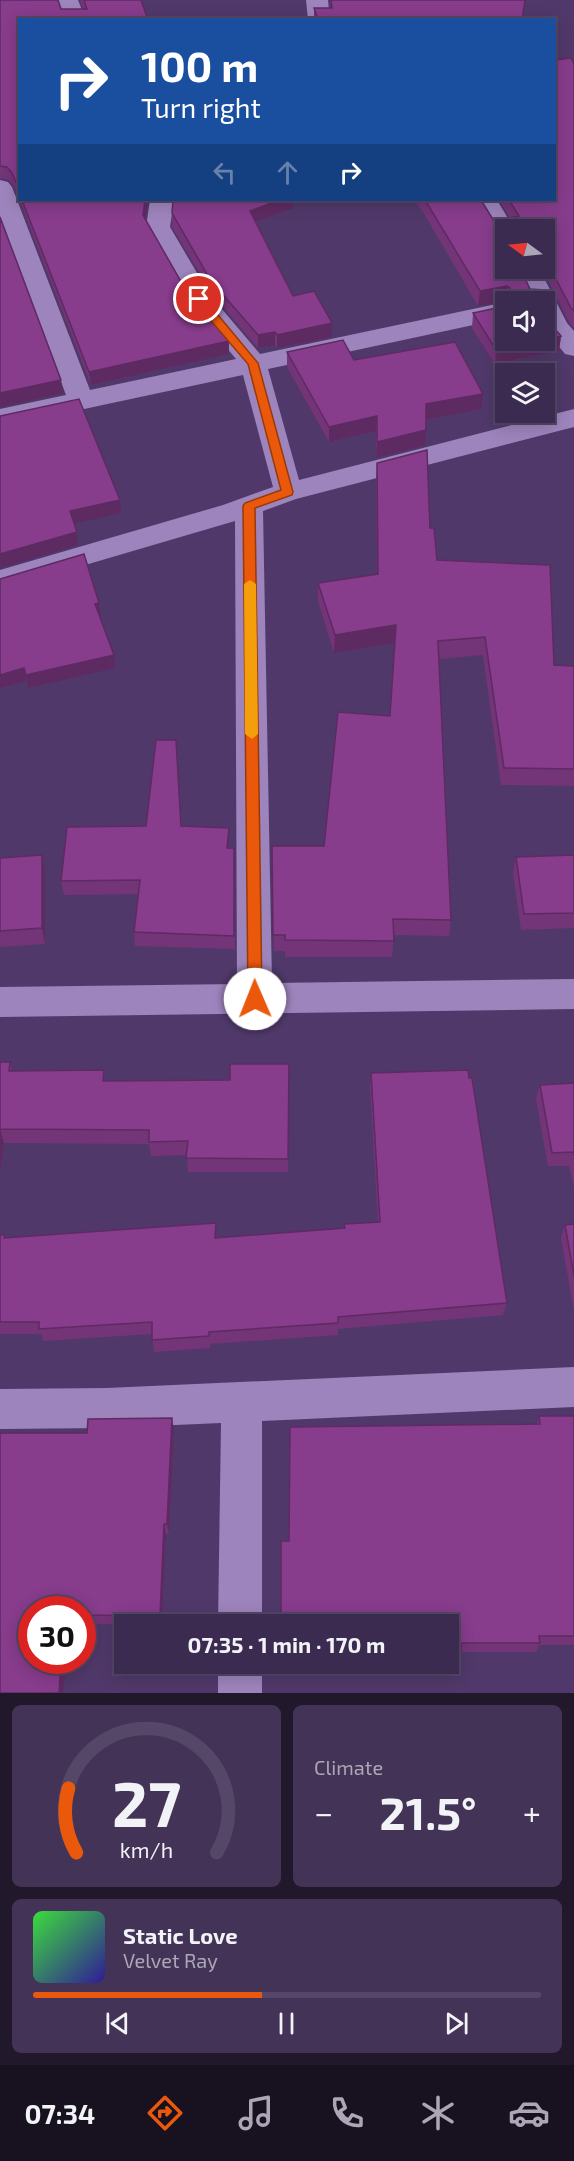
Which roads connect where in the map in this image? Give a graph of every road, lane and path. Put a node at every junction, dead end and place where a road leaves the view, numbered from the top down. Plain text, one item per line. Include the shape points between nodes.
1 (67, 0) edge
2 (317, 0) edge
3 (74, 18) edge
4 (319, 18) edge
5 (0, 187) edge
6 (162, 201) edge
7 (486, 201) edge
8 (497, 219) edge
9 (495, 312) edge
10 (555, 324) edge
11 (574, 348) edge
12 (253, 364) junction
13 (81, 401) junction
14 (0, 418) edge
15 (574, 418) edge
16 (288, 492) junction
17 (249, 506) junction
18 (0, 580) edge
19 (574, 994) edge
20 (255, 999) junction
21 (0, 1002) edge
22 (574, 1387) edge
23 (242, 1402) junction
24 (0, 1409) edge
25 (240, 1614) edge
26 (240, 1674) edge
27 (240, 1693) edge

1 - 3 street
2 - 4 street
5 - 13 street
6 - 12 street via 158,227 199,299
7 - 8 street
9 - 12 street
10 - 11 street
12 - 13 street
12 - 16 street
13 - 14 street
15 - 16 street
16 - 17 street
17 - 18 street
17 - 20 street
19 - 20 street
20 - 21 street
22 - 23 street
23 - 24 street
23 - 25 street
26 - 27 street

